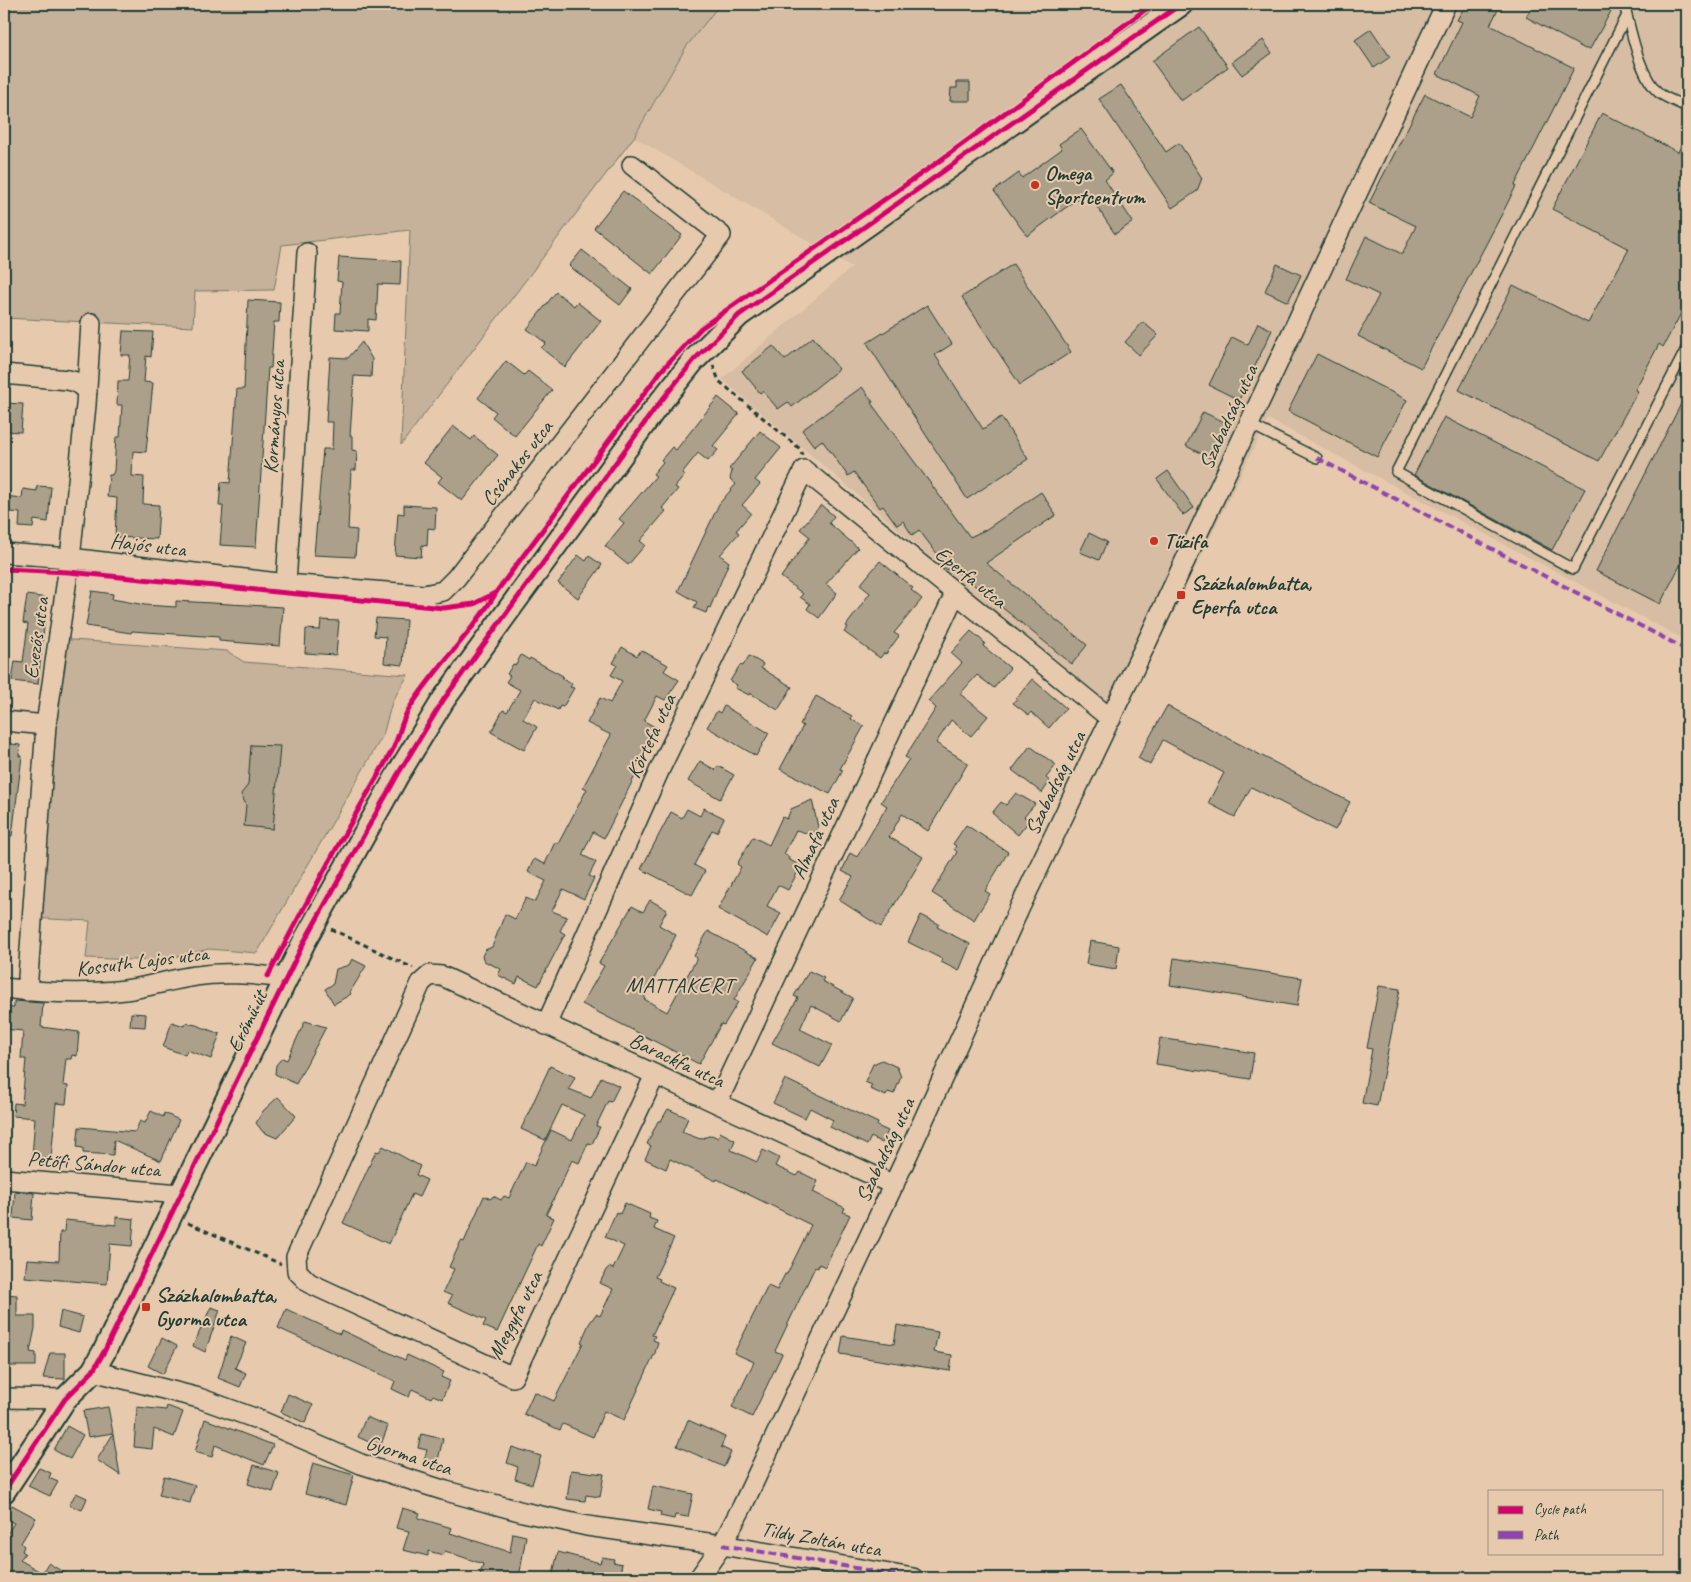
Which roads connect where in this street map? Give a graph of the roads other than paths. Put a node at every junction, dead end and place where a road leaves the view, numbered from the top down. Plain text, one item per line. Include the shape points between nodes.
1 (1182, 4) edge
2 (1446, 4) edge
3 (1624, 4) edge
4 (1627, 15) junction
5 (1687, 107) edge
6 (632, 165) dead end
7 (307, 253) dead end
8 (91, 323) dead end
9 (1687, 347) edge
10 (4, 374) edge
11 (87, 391) junction
12 (1249, 424) junction
13 (1317, 458) dead end
14 (804, 470) joint
15 (4, 553) edge
16 (70, 558) junction
17 (286, 584) junction
18 (955, 594) junction
19 (1111, 719) junction
20 (4, 721) edge
21 (46, 725) junction
22 (287, 978) junction
23 (4, 988) edge
24 (27, 991) junction
25 (546, 1024) junction
26 (655, 1075) junction
27 (717, 1103) junction
28 (4, 1179) edge
29 (894, 1185) junction
30 (180, 1194) junction
31 (297, 1264) joint
32 (93, 1371) junction
33 (4, 1398) edge
34 (65, 1399) junction
35 (4, 1491) edge
36 (722, 1545) junction
37 (699, 1578) edge
38 (913, 1578) edge

1 - 22 street, Erőmű út via 739,315 702,353 654,410 444,699 398,774
2 - 12 street, Szabadság utca
3 - 4 lane
4 - 5 lane via 1649,80 1660,93
4 - 9 lane via 1396,472 1573,569
6 - 17 street, Csónakos utca via 721,235 456,578 443,591 424,596
7 - 17 street, Kormányos utca
8 - 11 street, Evezős utca
10 - 11 street via 68,380
11 - 16 street, Evezős utca
12 - 13 lane
12 - 19 street, Szabadság utca
14 - 18 street, Eperfa utca
14 - 25 street, Körtefa utca via 660,769
15 - 16 street, Hajós utca
16 - 17 street, Hajós utca
16 - 21 street, Evezős utca
18 - 19 street, Eperfa utca
18 - 27 street, Almafa utca
19 - 29 street, Szabadság utca via 1020,907
20 - 21 street
21 - 24 street, Evezős utca
22 - 24 street, Kossuth Lajos utca via 223,973 197,975 126,990 55,994
22 - 30 street, Erőmű út
23 - 24 street, Kossuth Lajos utca
25 - 26 street, Barackfa utca
25 - 31 street, Barackfa utca via 436,975 421,983
26 - 27 street, Barackfa utca
26 - 31 street, Meggyfa utca via 513,1377 309,1283
27 - 29 street, Barackfa utca
28 - 30 street, Petőfi Sándor utca
29 - 36 street, Szabadság utca
30 - 32 street, Erőmű út
32 - 34 street, Erőmű út
32 - 36 street, Gyorma utca via 199,1398 361,1464 446,1491 587,1526
33 - 34 street
34 - 35 street, Erőmű út
36 - 37 street, Szabadság utca
36 - 38 street, Tildy Zoltán utca

